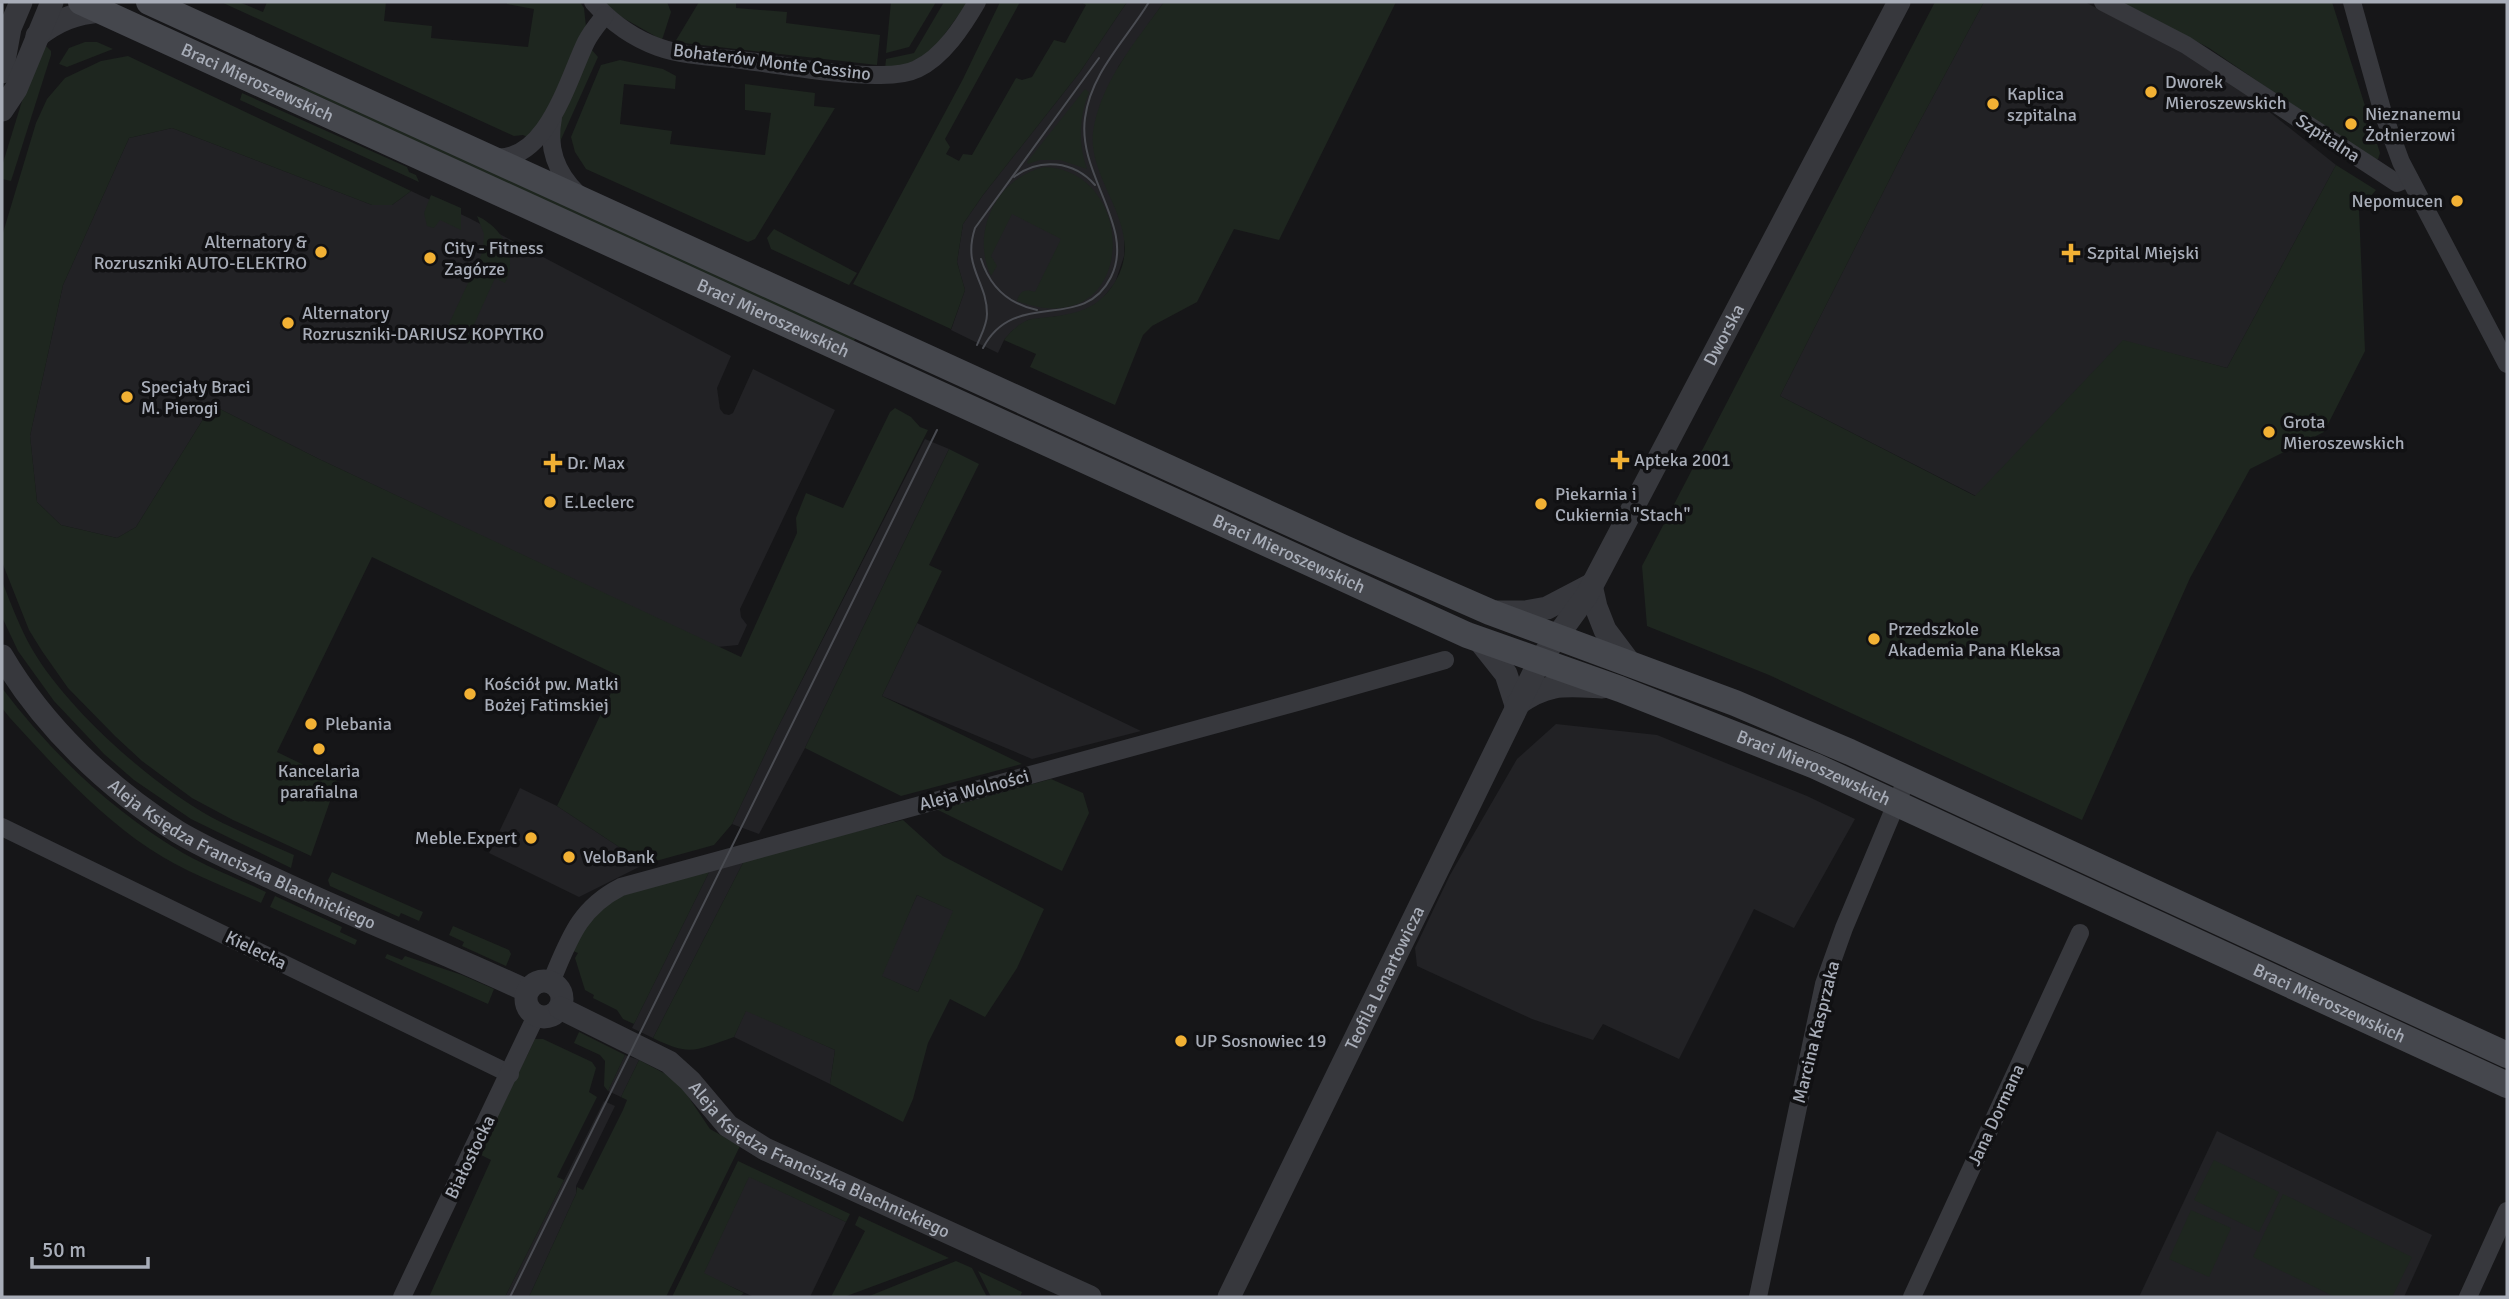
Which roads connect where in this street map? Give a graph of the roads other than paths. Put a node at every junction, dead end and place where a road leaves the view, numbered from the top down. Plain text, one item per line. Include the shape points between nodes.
1 (21, 2) edge
2 (51, 2) edge
3 (149, 2) edge
4 (977, 2) edge
5 (1899, 2) edge
6 (2104, 2) edge
7 (2352, 2) edge
8 (91, 6) edge
9 (599, 8) edge
10 (6, 18) edge
11 (37, 36) junction
12 (2, 72) edge
13 (2, 110) edge
14 (554, 114) junction
15 (484, 156) junction
16 (2409, 178) junction
17 (587, 203) junction
18 (899, 345) junction
19 (2507, 364) edge
20 (887, 369) junction
21 (1591, 585) junction
22 (1490, 612) junction
23 (1557, 636) junction
24 (1479, 640) junction
25 (2, 656) edge
26 (1445, 660) dead end
27 (1540, 660) junction
28 (1629, 663) junction
29 (1620, 688) junction
30 (1516, 705) junction
31 (1907, 778) junction
32 (1895, 804) junction
33 (2, 827) edge
34 (2080, 933) dead end
35 (551, 982) junction
36 (527, 991) junction
37 (560, 1008) junction
38 (536, 1016) junction
39 (2507, 1055) edge
40 (510, 1074) junction
41 (2507, 1085) edge
42 (2507, 1211) edge
43 (402, 1297) edge
44 (1090, 1297) edge
45 (1230, 1297) edge
46 (1758, 1297) edge
47 (1912, 1297) edge
48 (2468, 1297) edge

1 - 10 street
2 - 11 street
3 - 15 main road, Braci Mieroszewskich
4 - 9 street, Bohaterów Monte Cassino via 931,60 916,70 880,75 678,52 639,37
5 - 21 street, Dworska
6 - 16 street, Szpitalna via 2186,45 2397,183
7 - 16 street via 2383,113
8 - 11 street
8 - 20 main road, Braci Mieroszewskich
9 - 14 street
10 - 12 street
11 - 13 street via 16,89
14 - 15 street via 538,138 522,151 510,157
14 - 17 street via 550,139 555,159 569,185
15 - 17 main road, Braci Mieroszewskich
16 - 19 street
17 - 18 main road, Braci Mieroszewskich
18 - 20 main road
18 - 22 main road, Braci Mieroszewskich
20 - 24 main road, Braci Mieroszewskich
21 - 22 street via 1547,608
21 - 23 street, Dworska
21 - 28 street via 1605,629
22 - 23 main road, Braci Mieroszewskich
23 - 27 street, Dworska
23 - 28 main road, Braci Mieroszewskich
24 - 27 main road, Braci Mieroszewskich
24 - 30 street via 1506,674
25 - 36 street, Aleja Księdza Franciszka Blachnickiego via 33,702 95,768 177,831 315,898
26 - 35 street, Aleja Wolności via 621,887 581,918
27 - 29 main road, Braci Mieroszewskich
27 - 30 street, Teofila Lenartowicza
28 - 31 main road, Braci Mieroszewskich via 1779,721
29 - 30 street via 1558,685 1535,692
29 - 32 main road, Braci Mieroszewskich via 1804,761
30 - 45 street, Teofila Lenartowicza
31 - 32 street, Marcina Kasprzaka
31 - 39 main road, Braci Mieroszewskich
32 - 41 main road, Braci Mieroszewskich
32 - 46 street, Marcina Kasprzaka via 1824,984
33 - 40 street, Kielecka
34 - 47 street, Jana Dormana
35 - 36 street via 535,983
35 - 37 street via 562,996
36 - 38 street via 526,1003
37 - 38 street via 550,1017
37 - 44 street, Aleja Księdza Franciszka Blachnickiego via 668,1062 728,1126 765,1149
38 - 40 street, Białostocka
40 - 43 street, Białostocka
42 - 48 street

